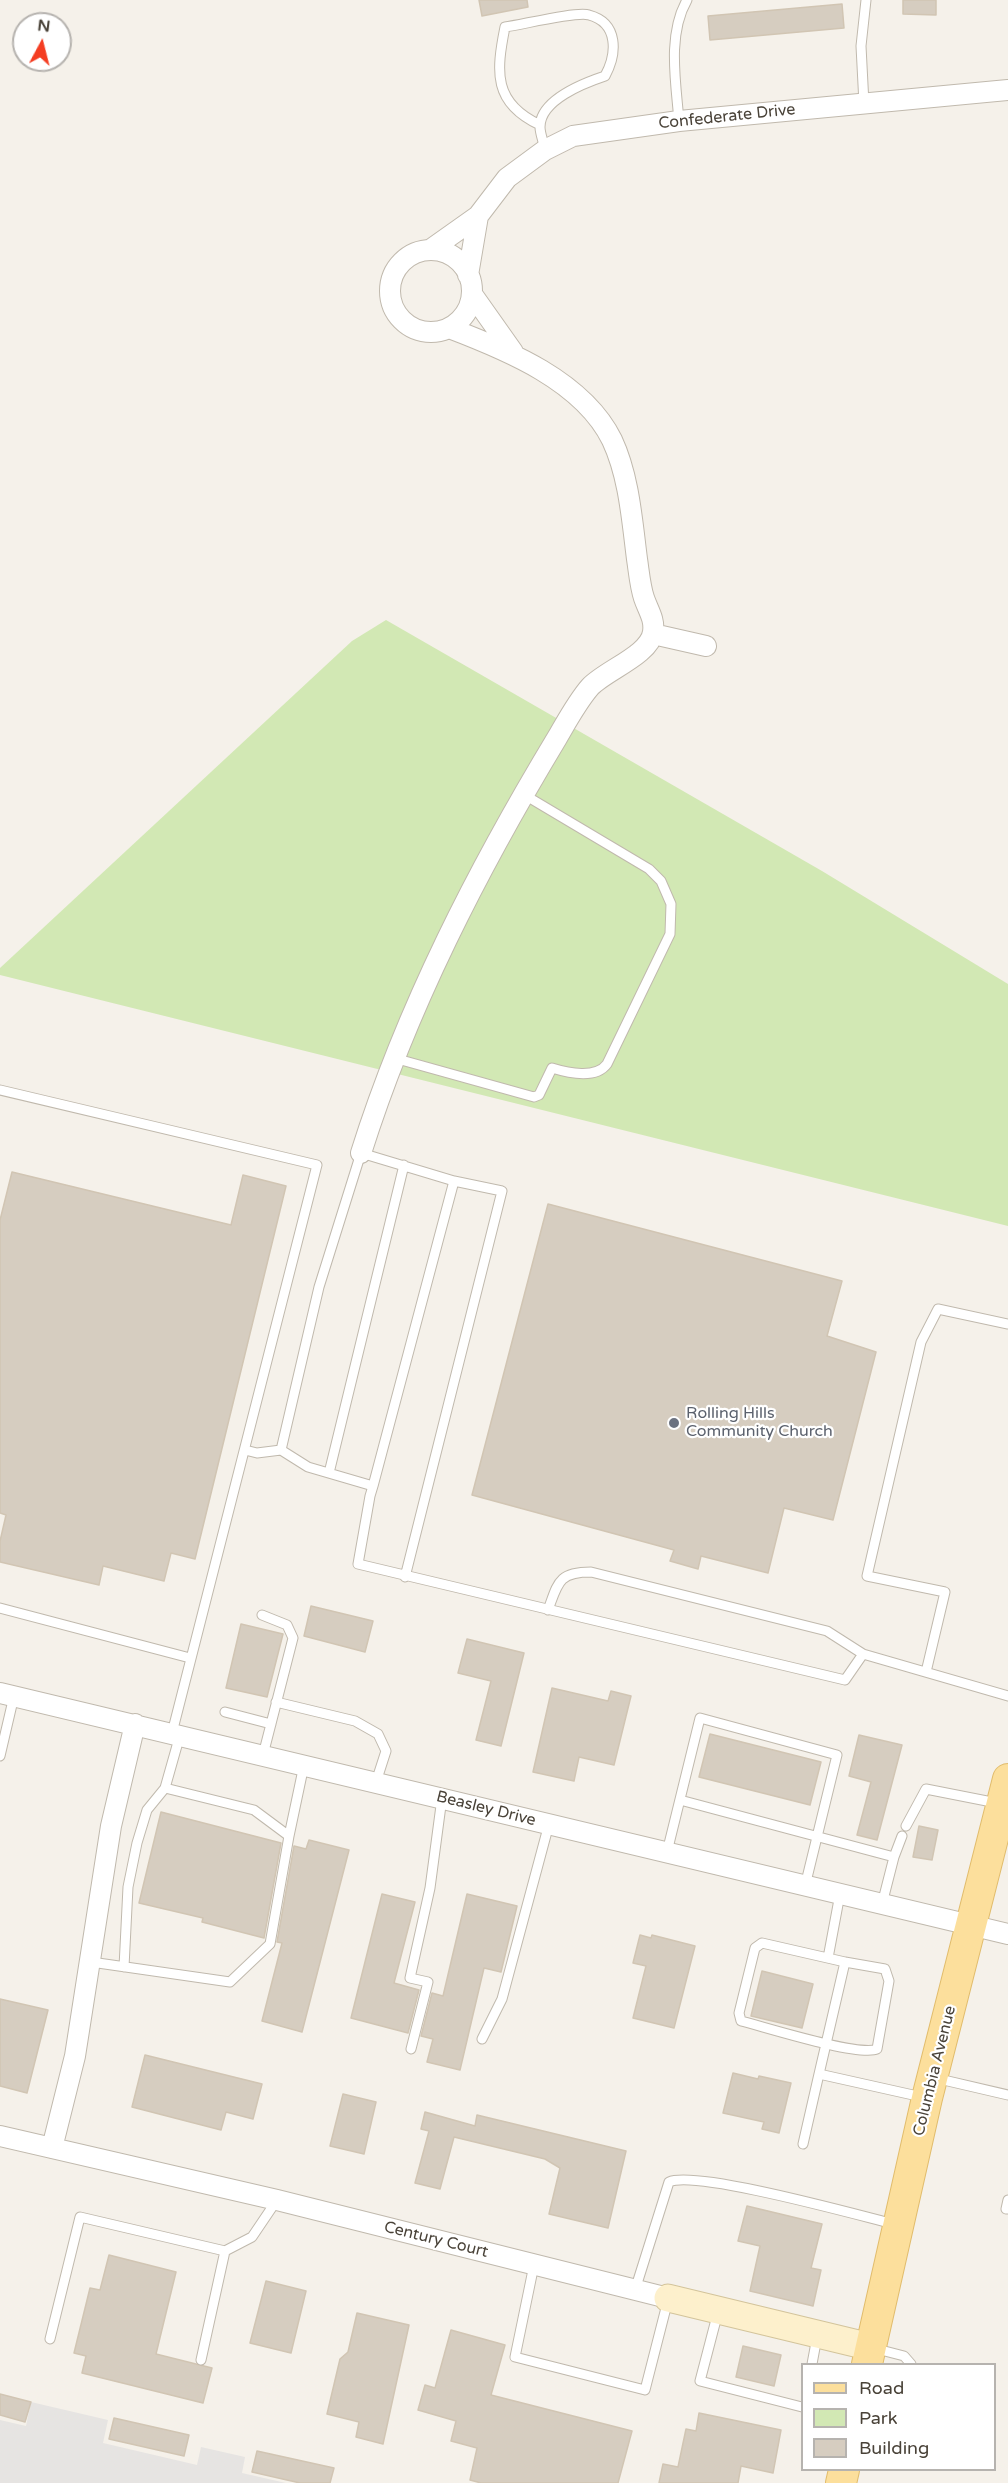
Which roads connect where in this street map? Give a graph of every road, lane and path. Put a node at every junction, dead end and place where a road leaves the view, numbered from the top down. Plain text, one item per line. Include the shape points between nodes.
1 (687, 0) edge
2 (866, 0) edge
3 (1008, 90) edge
4 (864, 104) junction
5 (679, 121) junction
6 (540, 125) junction
7 (545, 150) junction
8 (478, 216) junction
9 (430, 250) junction
10 (468, 275) junction
11 (472, 294) junction
12 (449, 328) junction
13 (513, 352) junction
14 (653, 634) junction
15 (706, 646) dead end
16 (523, 794) junction
17 (394, 1058) junction
18 (0, 1090) edge
19 (361, 1153) junction
20 (404, 1165) junction
21 (454, 1181) junction
22 (1008, 1324) edge
23 (245, 1450) junction
24 (281, 1450) junction
25 (328, 1473) junction
26 (373, 1486) junction
27 (405, 1577) junction
28 (0, 1608) edge
29 (548, 1610) junction
30 (262, 1615) dead end
31 (863, 1654) junction
32 (190, 1658) junction
33 (926, 1672) junction
34 (7, 1694) edge
35 (1008, 1696) edge
36 (276, 1702) junction
37 (225, 1712) dead end
38 (135, 1724) junction
39 (271, 1725) junction
40 (176, 1734) junction
41 (263, 1755) junction
42 (0, 1756) edge
43 (304, 1764) junction
44 (376, 1782) junction
45 (165, 1788) junction
46 (1005, 1791) edge
47 (442, 1798) junction
48 (680, 1800) junction
49 (549, 1824) junction
50 (289, 1836) junction
51 (817, 1838) junction
52 (667, 1852) junction
53 (894, 1857) junction
54 (805, 1886) junction
55 (840, 1894) junction
56 (882, 1904) junction
57 (973, 1926) junction
58 (1008, 1934) edge
59 (828, 1958) junction
60 (91, 1962) junction
61 (845, 1962) junction
62 (124, 1967) junction
63 (482, 2039) dead end
64 (826, 2043) junction
65 (411, 2049) dead end
66 (819, 2074) junction
67 (930, 2088) junction
68 (1008, 2095) edge
69 (0, 2136) edge
70 (803, 2145) dead end
71 (52, 2148) junction
72 (277, 2200) junction
73 (1008, 2200) edge
74 (1008, 2210) edge
75 (899, 2225) junction
76 (225, 2251) junction
77 (534, 2265) junction
78 (635, 2290) junction
79 (668, 2298) junction
80 (718, 2310) junction
81 (817, 2334) junction
82 (50, 2339) dead end
83 (869, 2356) edge
84 (201, 2360) dead end
85 (812, 2363) edge
86 (910, 2363) edge
87 (801, 2407) edge

1 - 5 lane via 675,42
2 - 4 lane via 861,46
3 - 4 street, Confederate Drive
4 - 5 street, Confederate Drive
5 - 7 street, Confederate Drive via 573,136
6 - 6 lane via 551,104 586,82 605,76 612,62 615,43 607,25 588,14 505,27 500,84 511,105
6 - 7 lane
7 - 8 street, Confederate Drive via 507,178
8 - 9 street, Confederate Drive
8 - 10 street, Confederate Drive
9 - 10 street via 455,258
9 - 12 street via 417,252 397,268 391,280 392,306 408,325 422,331
10 - 11 street
11 - 12 street via 464,314
11 - 13 street
12 - 13 street
13 - 14 street via 573,393 611,439 627,492
14 - 15 street
14 - 16 street via 646,648 591,687
16 - 17 street via 460,910
16 - 17 lane via 649,869 661,881 671,904 670,934 603,1070 567,1072 552,1068 539,1095 534,1097
17 - 19 street
18 - 23 lane via 317,1165
19 - 20 lane
19 - 24 lane via 319,1287
20 - 21 lane
20 - 25 lane
21 - 26 lane
21 - 27 lane via 502,1191
22 - 33 lane via 939,1309 921,1342 867,1576 945,1592
23 - 24 lane
23 - 32 lane
24 - 25 lane via 308,1467
25 - 26 lane
26 - 27 lane via 357,1564
27 - 29 lane
28 - 32 lane
29 - 31 lane via 845,1680
29 - 31 lane via 560,1580 573,1572 591,1572 827,1631
30 - 36 lane via 287,1624 293,1638
31 - 33 lane
32 - 40 lane
33 - 35 lane
34 - 38 street, Beasley Drive
34 - 42 lane
36 - 39 lane
36 - 44 lane via 355,1721 378,1734 386,1751
37 - 39 lane
38 - 40 street, Beasley Drive
38 - 60 street via 111,1827
39 - 41 lane
40 - 41 street, Beasley Drive
40 - 45 lane
41 - 43 street, Beasley Drive
43 - 44 street, Beasley Drive
43 - 50 lane
44 - 47 street, Beasley Drive
45 - 50 lane via 254,1810
45 - 62 lane via 147,1810 137,1843 128,1887
46 - 53 lane via 926,1789
46 - 57 main road, Columbia Avenue
47 - 49 street, Beasley Drive
47 - 65 lane via 430,1888 410,1978 428,1982
48 - 51 lane
48 - 51 lane via 700,1718 837,1755
48 - 52 lane
49 - 52 street, Beasley Drive
49 - 63 lane via 502,1999
50 - 62 lane via 270,1944 230,1982
51 - 53 lane
51 - 54 lane
52 - 54 street, Beasley Drive
53 - 56 lane
54 - 55 street, Beasley Drive
55 - 56 street, Beasley Drive
55 - 59 lane
56 - 57 street, Beasley Drive
57 - 58 street, Beasley Drive
57 - 67 main road, Columbia Avenue
59 - 61 lane
59 - 64 lane via 762,1944 754,1948 739,2013 741,2020
60 - 62 lane
60 - 71 street via 75,2056
61 - 64 lane
61 - 64 lane via 885,1969 889,1981 876,2049 869,2052
64 - 66 lane
66 - 67 lane
66 - 70 lane
67 - 68 lane
67 - 75 main road, Columbia Avenue
69 - 71 street, Century Court
71 - 72 street, Century Court
72 - 76 lane via 252,2237
72 - 77 street, Century Court
73 - 74 lane
75 - 78 lane via 779,2196 676,2179 669,2182
75 - 83 main road, Columbia Avenue
76 - 82 lane via 80,2217
76 - 84 lane
77 - 78 street, Century Court
77 - 79 lane via 515,2357 645,2390
78 - 79 street, Century Court
79 - 80 main road, Century Court
80 - 81 main road, Century Court
80 - 87 lane via 700,2381
81 - 83 main road, Century Court
81 - 85 lane
83 - 86 lane via 904,2356

